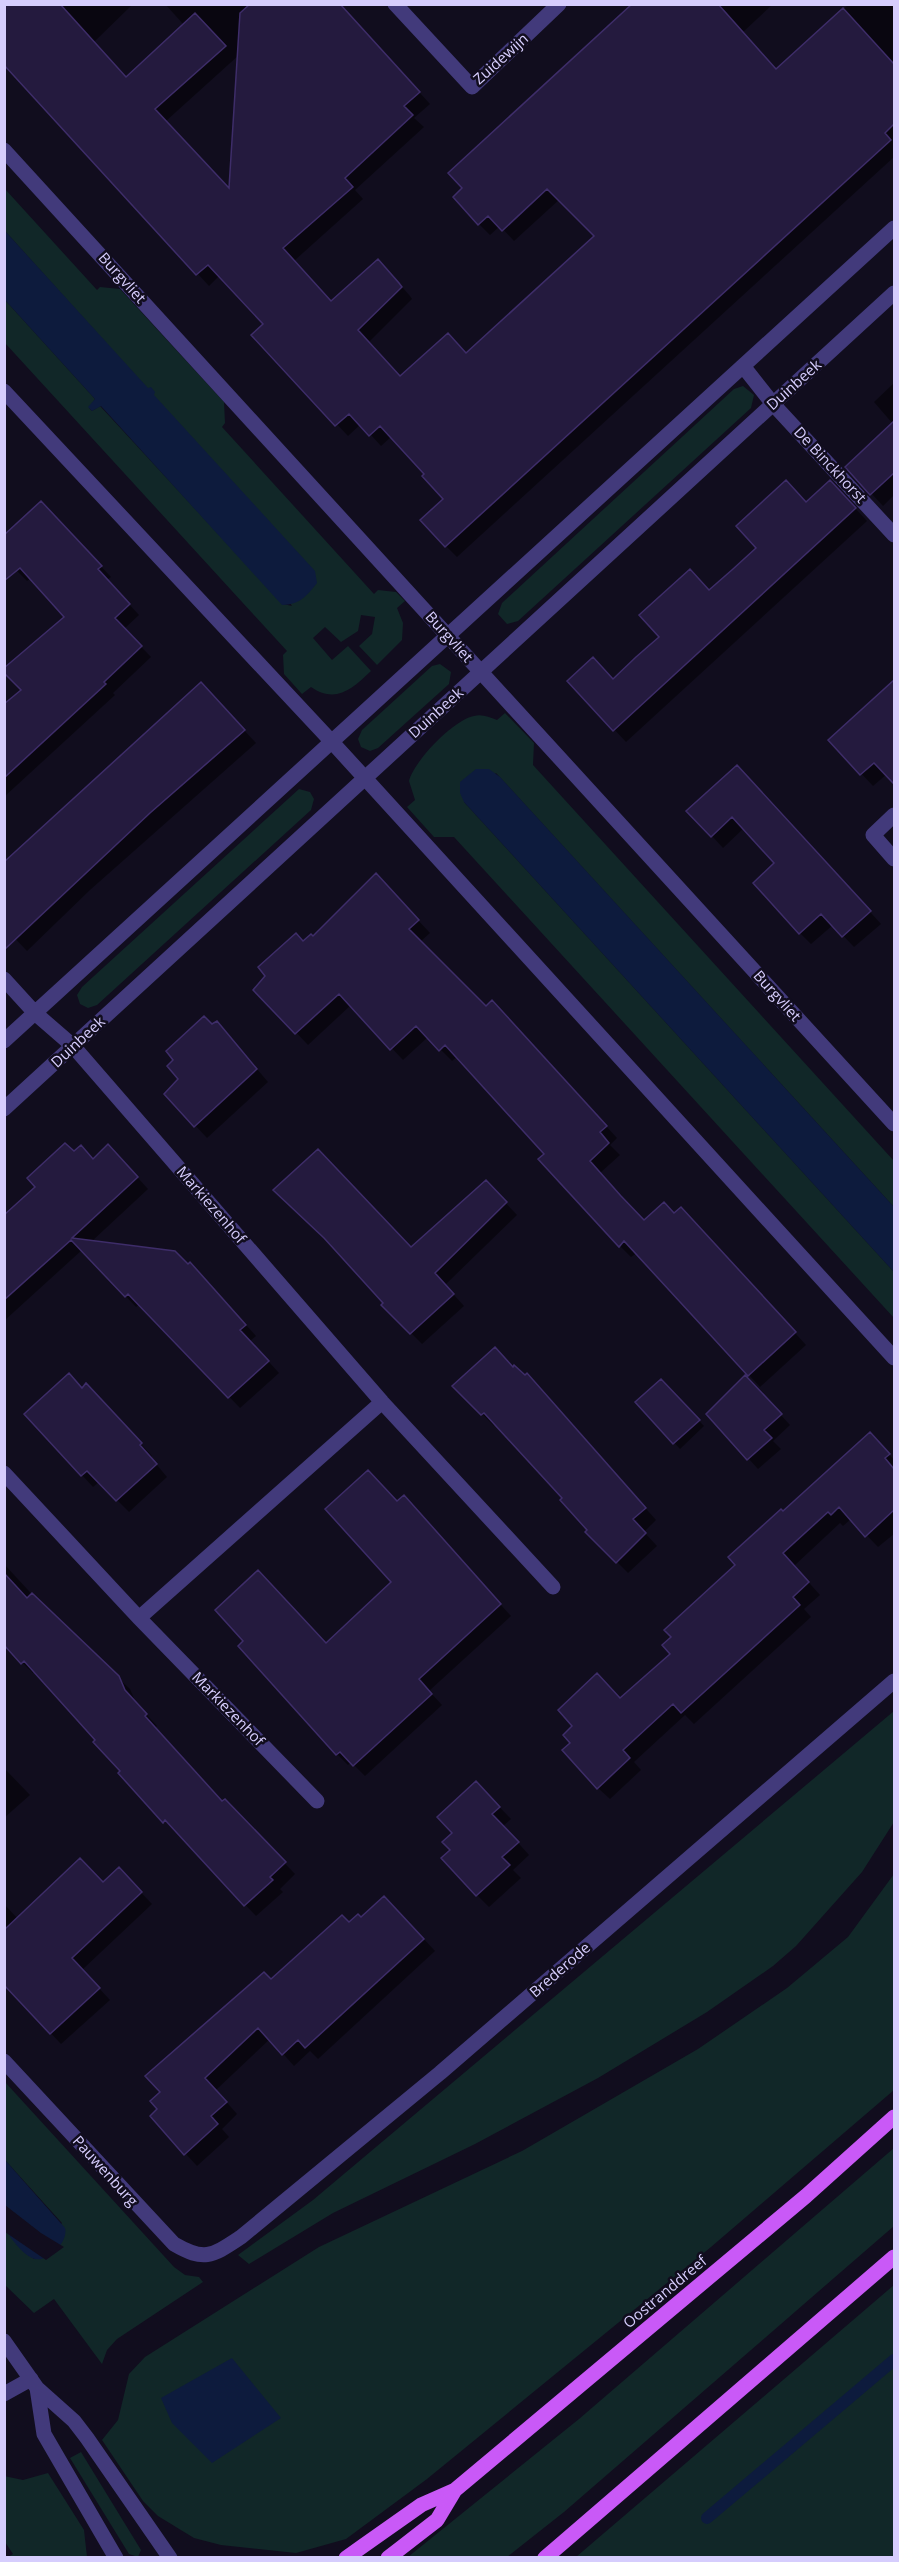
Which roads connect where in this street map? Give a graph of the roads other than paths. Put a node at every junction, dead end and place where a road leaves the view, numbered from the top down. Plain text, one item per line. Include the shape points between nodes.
1 (395, 4) edge
2 (559, 4) edge
3 (4, 150) edge
4 (894, 228) edge
5 (894, 293) edge
6 (743, 366) junction
7 (4, 391) edge
8 (773, 404) junction
9 (894, 535) edge
10 (448, 635) junction
11 (481, 672) junction
12 (332, 742) junction
13 (364, 779) junction
14 (894, 815) edge
15 (894, 859) edge
16 (4, 979) edge
17 (35, 1013) junction
18 (4, 1041) edge
19 (74, 1046) junction
20 (4, 1109) edge
21 (894, 1124) edge
22 (894, 1358) edge
23 (382, 1402) junction
24 (4, 1473) edge
25 (553, 1587) dead end
26 (139, 1618) junction
27 (894, 1681) edge
28 (317, 1801) dead end
29 (4, 2061) edge
30 (894, 2117) edge
31 (219, 2252) joint
32 (894, 2257) edge
33 (4, 2341) edge
34 (34, 2383) junction
35 (4, 2394) edge
36 (455, 2490) junction
37 (116, 2558) edge
38 (170, 2558) edge
39 (346, 2558) edge
40 (388, 2558) edge
41 (545, 2558) edge

1 - 2 street, Zuidewijn via 472,87
3 - 10 street, Burgvliet
4 - 6 street
5 - 8 street, Duinbeek
6 - 8 street, De Binckhorst
6 - 10 street
7 - 12 street
8 - 9 street, De Binckhorst
8 - 11 street, Duinbeek
10 - 11 street, Burgvliet
10 - 12 street
11 - 13 street, Duinbeek
11 - 21 street, Burgvliet
12 - 13 street
12 - 17 street
13 - 19 street, Duinbeek
13 - 22 street
14 - 15 street via 873,835
16 - 17 street, Markiezenhof
17 - 18 street
17 - 19 street, Markiezenhof
19 - 20 street, Duinbeek
19 - 23 street, Markiezenhof
23 - 25 street, Markiezenhof
23 - 26 street
24 - 26 street, Markiezenhof
26 - 28 street, Markiezenhof
27 - 31 street, Brederode via 441,2073
29 - 31 street, Pauwenburg via 174,2244 195,2256
30 - 36 main road, Oostranddreef
32 - 41 main road
33 - 34 street
34 - 35 street
34 - 37 street via 44,2434
34 - 38 street via 74,2421
36 - 39 main road, Oostranddreef via 421,2505
36 - 40 main road, Oostranddreef via 437,2520

